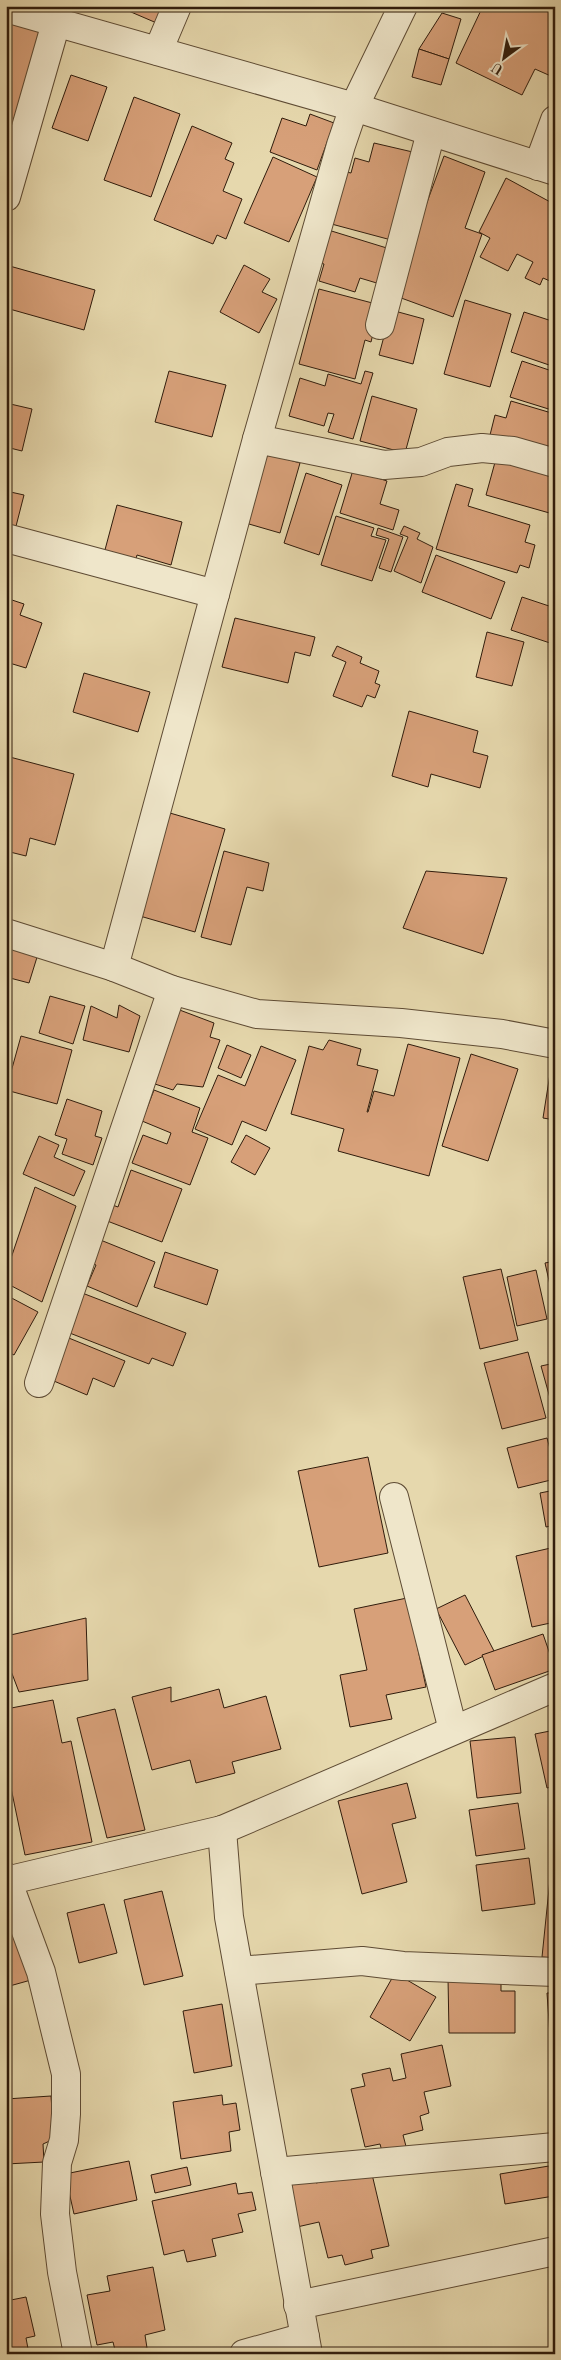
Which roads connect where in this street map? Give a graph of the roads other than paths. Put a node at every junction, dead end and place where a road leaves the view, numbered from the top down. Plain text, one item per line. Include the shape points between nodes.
1 (177, 6) edge
2 (403, 6) edge
3 (6, 8) edge
4 (56, 23) junction
5 (158, 51) junction
6 (354, 107) junction
7 (555, 120) edge
8 (432, 132) junction
9 (546, 169) edge
10 (6, 197) edge
11 (380, 325) dead end
12 (257, 440) junction
13 (555, 463) edge
14 (6, 538) edge
15 (215, 594) junction
16 (6, 933) edge
17 (114, 967) junction
18 (172, 990) junction
19 (555, 1044) edge
20 (39, 1384) dead end
21 (394, 1497) dead end
22 (555, 1687) edge
23 (453, 1730) junction
24 (222, 1830) junction
25 (7, 1879) edge
26 (239, 1971) junction
27 (555, 1972) edge
28 (555, 2147) edge
29 (275, 2172) junction
30 (555, 2250) edge
31 (298, 2305) junction
32 (306, 2345) edge
33 (78, 2354) edge
34 (244, 2354) edge

1 - 5 street
2 - 6 street
3 - 4 street
4 - 5 street
4 - 10 street
5 - 6 street
6 - 8 street
6 - 12 street
7 - 9 street
8 - 9 street
8 - 11 street
12 - 13 street via 384,465 421,462 448,452 482,448 513,451
12 - 15 street
14 - 15 street
15 - 17 street
16 - 17 street
17 - 18 street
18 - 19 street via 257,1014 401,1023 502,1034
18 - 20 street
21 - 23 street
22 - 23 street
23 - 24 street
24 - 25 street
24 - 26 street
25 - 33 street via 41,1972 66,2074 64,2140 57,2163 55,2214
26 - 27 street via 362,1961 403,1966
26 - 29 street
28 - 29 street
29 - 31 street
30 - 31 street
31 - 32 street
32 - 34 street

